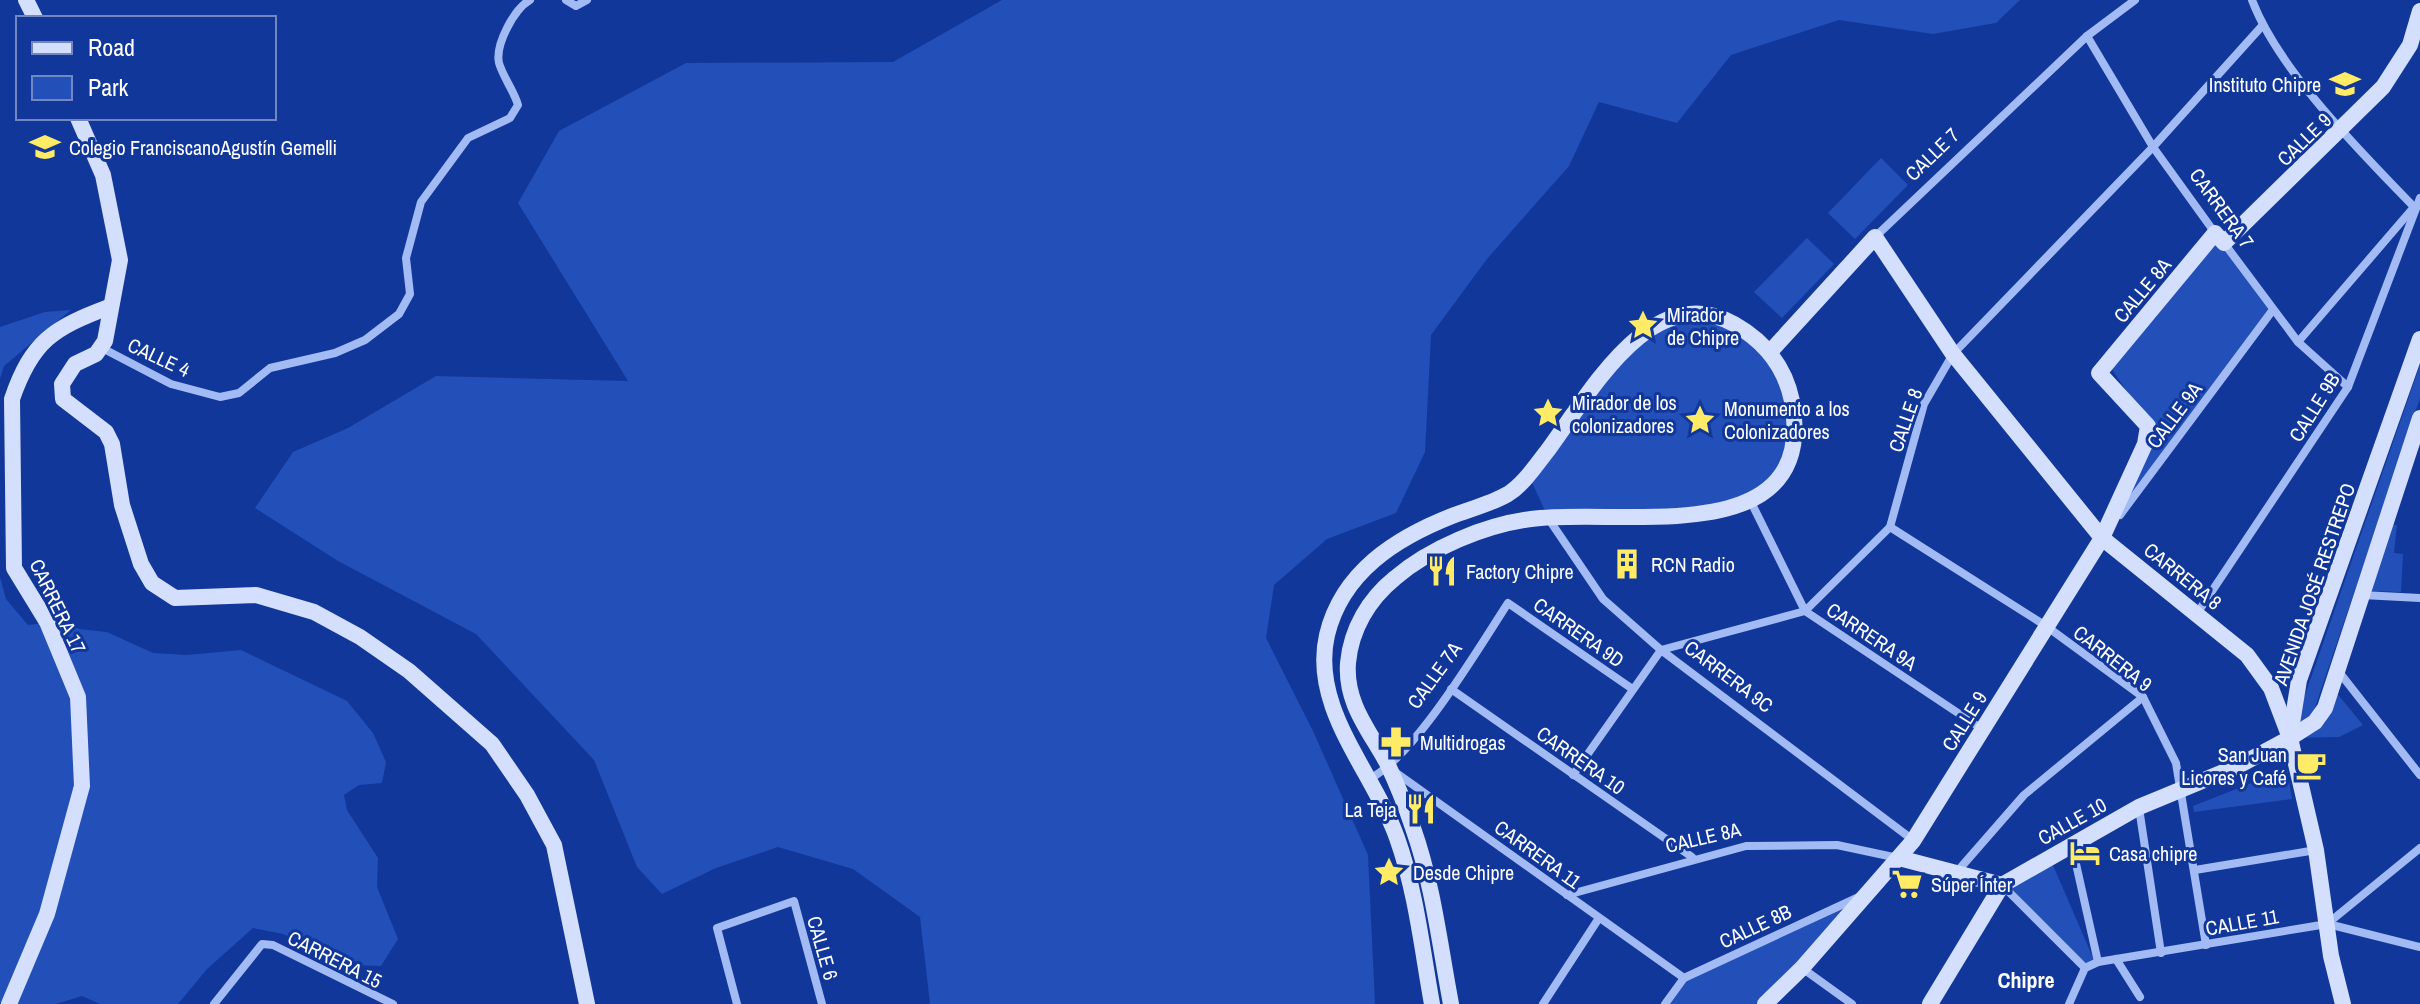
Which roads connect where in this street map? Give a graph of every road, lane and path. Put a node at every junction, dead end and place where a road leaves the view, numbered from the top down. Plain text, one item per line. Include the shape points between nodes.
1 (530, 0) edge
2 (566, 0) edge
3 (587, 0) edge
4 (2135, 0) edge
5 (2252, 0) edge
6 (2420, 11) edge
7 (2262, 26) junction
8 (2087, 36) junction
9 (79, 120) edge
10 (2342, 131) junction
11 (2153, 147) junction
12 (2420, 198) edge
13 (2414, 207) junction
14 (1875, 237) junction
15 (2220, 238) junction
16 (109, 307) junction
17 (2272, 311) junction
18 (2420, 339) edge
19 (2298, 342) junction
20 (102, 348) junction
21 (1770, 352) junction
22 (1953, 354) junction
23 (2348, 387) junction
24 (2420, 418) edge
25 (2148, 426) joint
26 (1751, 502) junction
27 (1548, 517) junction
28 (1890, 527) junction
29 (2102, 538) junction
30 (2362, 595) junction
31 (2420, 598) edge
32 (1508, 603) joint
33 (1805, 611) junction
34 (2198, 612) junction
35 (2046, 626) junction
36 (1661, 650) junction
37 (2336, 669) junction
38 (1631, 688) junction
39 (1451, 689) junction
40 (2143, 697) junction
41 (1982, 729) junction
42 (2290, 738) junction
43 (1389, 768) junction
44 (1573, 775) junction
45 (2420, 775) edge
46 (1371, 778) junction
47 (2182, 788) junction
48 (2139, 807) junction
49 (1913, 841) junction
50 (2072, 845) junction
51 (2420, 848) edge
52 (2316, 850) junction
53 (1692, 857) junction
54 (1899, 858) junction
55 (2195, 870) junction
56 (1955, 874) junction
57 (2002, 885) junction
58 (1871, 892) junction
59 (1567, 895) junction
60 (1599, 918) junction
61 (2327, 924) junction
62 (2206, 945) junction
63 (2420, 947) edge
64 (2161, 953) junction
65 (2116, 959) junction
66 (2098, 962) junction
67 (1802, 968) junction
68 (2085, 968) junction
69 (1684, 978) junction
70 (2140, 997) dead end
71 (9, 1004) edge
72 (214, 1004) edge
73 (393, 1004) edge
74 (587, 1004) edge
75 (737, 1004) edge
76 (822, 1004) edge
77 (1432, 1004) edge
78 (1451, 1004) edge
79 (1543, 1004) edge
80 (1665, 1004) edge
81 (1765, 1004) edge
82 (1852, 1004) edge
83 (1930, 1004) edge
84 (2069, 1004) edge
85 (2343, 1004) edge

1 - 20 street, CALLE 4 via 520,6 498,61 518,105 510,118 468,138 421,202 406,258 410,294 399,314 365,340 270,368 239,393 220,397 171,384
2 - 3 street via 576,6
4 - 8 street, CALLE 7
5 - 7 street
6 - 10 street, CALLE 9 via 2410,45 2383,87
7 - 10 street
7 - 11 street, CALLE 8
8 - 11 street, CARRERA 7
8 - 14 street, CALLE 7
9 - 16 street via 103,175 113,216 120,260
10 - 13 street
10 - 15 street, CALLE 9
11 - 15 street, CARRERA 7
11 - 22 street, CALLE 8
12 - 13 street, CALLE 9B
13 - 19 street
13 - 23 street, CALLE 9B
14 - 21 street, CALLE 7
14 - 22 street, CARRERA 8
15 - 17 street, CARRERA 7
15 - 25 street, CALLE 8A via 2099,373
16 - 20 street
16 - 71 street, CARRERA 17 via 48,335 26,364 12,399 14,568 47,622 78,697 82,786 47,914
17 - 19 street, CARRERA 7
17 - 29 street, CALLE 9A
18 - 42 street, AVENIDA JOSÉ RESTREPO via 2299,680
19 - 23 street, CARRERA 7
20 - 74 street via 75,364 62,384 63,399 106,432 112,444 122,505 152,583 175,598 256,595 314,612 409,671 492,744 554,845
21 - 26 street via 1790,394 1793,444 1779,481
21 - 46 street via 1717,316 1688,313 1663,319 1623,353 1529,476 1509,494 1437,522 1366,565 1333,618 1324,651 1337,720
22 - 28 street, CALLE 8 via 1924,404
22 - 29 street, CARRERA 8
23 - 34 street, CALLE 9B
24 - 30 street
25 - 29 street, CALLE 9 via 2145,444
26 - 27 street via 1706,513
26 - 33 street, CARRERA 9A
27 - 36 street, CARRERA 9C via 1603,599
27 - 43 street via 1511,524 1423,557 1366,609 1348,663 1350,693
28 - 33 street, CALLE 8
28 - 35 street, CARRERA 9
29 - 34 street, CARRERA 8
29 - 35 street, CALLE 9
30 - 31 street
30 - 37 street
32 - 38 street, CARRERA 9D
32 - 39 street, CALLE 7A
33 - 36 street, CALLE 8
33 - 41 street, CARRERA 9A
34 - 42 street, CARRERA 8 via 2247,655 2271,688
35 - 40 street, CARRERA 9
35 - 41 street, CALLE 9
36 - 38 street
36 - 49 street, CARRERA 9C
37 - 42 street via 2325,708 2315,722
37 - 45 street
38 - 44 street
39 - 43 street, CALLE 7A
39 - 44 street, CARRERA 10
40 - 47 street, CARRERA 9 via 2162,731
40 - 56 street via 2024,795
41 - 49 street, CALLE 9
42 - 47 street, CALLE 10
42 - 52 street, CARRERA 8
43 - 46 street
43 - 59 street, CARRERA 11
43 - 78 street via 1415,833
44 - 53 street, CARRERA 10
46 - 77 street via 1398,839
47 - 48 street, CALLE 10
47 - 55 street, CARRERA 9
48 - 50 street, CALLE 10
48 - 64 street
49 - 54 street, CALLE 9
50 - 57 street, CALLE 10
50 - 66 street
51 - 61 street, CALLE 11
52 - 55 street
52 - 61 street, CARRERA 8
53 - 54 street, CALLE 8A via 1746,846 1837,845
53 - 59 street, CALLE 8A
54 - 56 street
54 - 58 street, CALLE 9
55 - 62 street, CARRERA 9
56 - 57 street
57 - 68 street
57 - 83 street, CALLE 10
58 - 67 street, CALLE 9
58 - 69 street, CALLE 8B
59 - 60 street, CARRERA 11
60 - 69 street, CARRERA 11
60 - 79 street
61 - 62 street, CALLE 11
61 - 63 street
61 - 85 street, CARRERA 8
62 - 64 street, CALLE 11
64 - 65 street, CALLE 11
65 - 66 street, CALLE 11
65 - 70 street
66 - 68 street, CALLE 11
67 - 81 street, CALLE 9
67 - 82 street
68 - 84 street
69 - 80 street, CALLE 8B
72 - 73 street, CARRERA 15 via 262,944
75 - 76 street, CALLE 6 via 717,928 794,901

